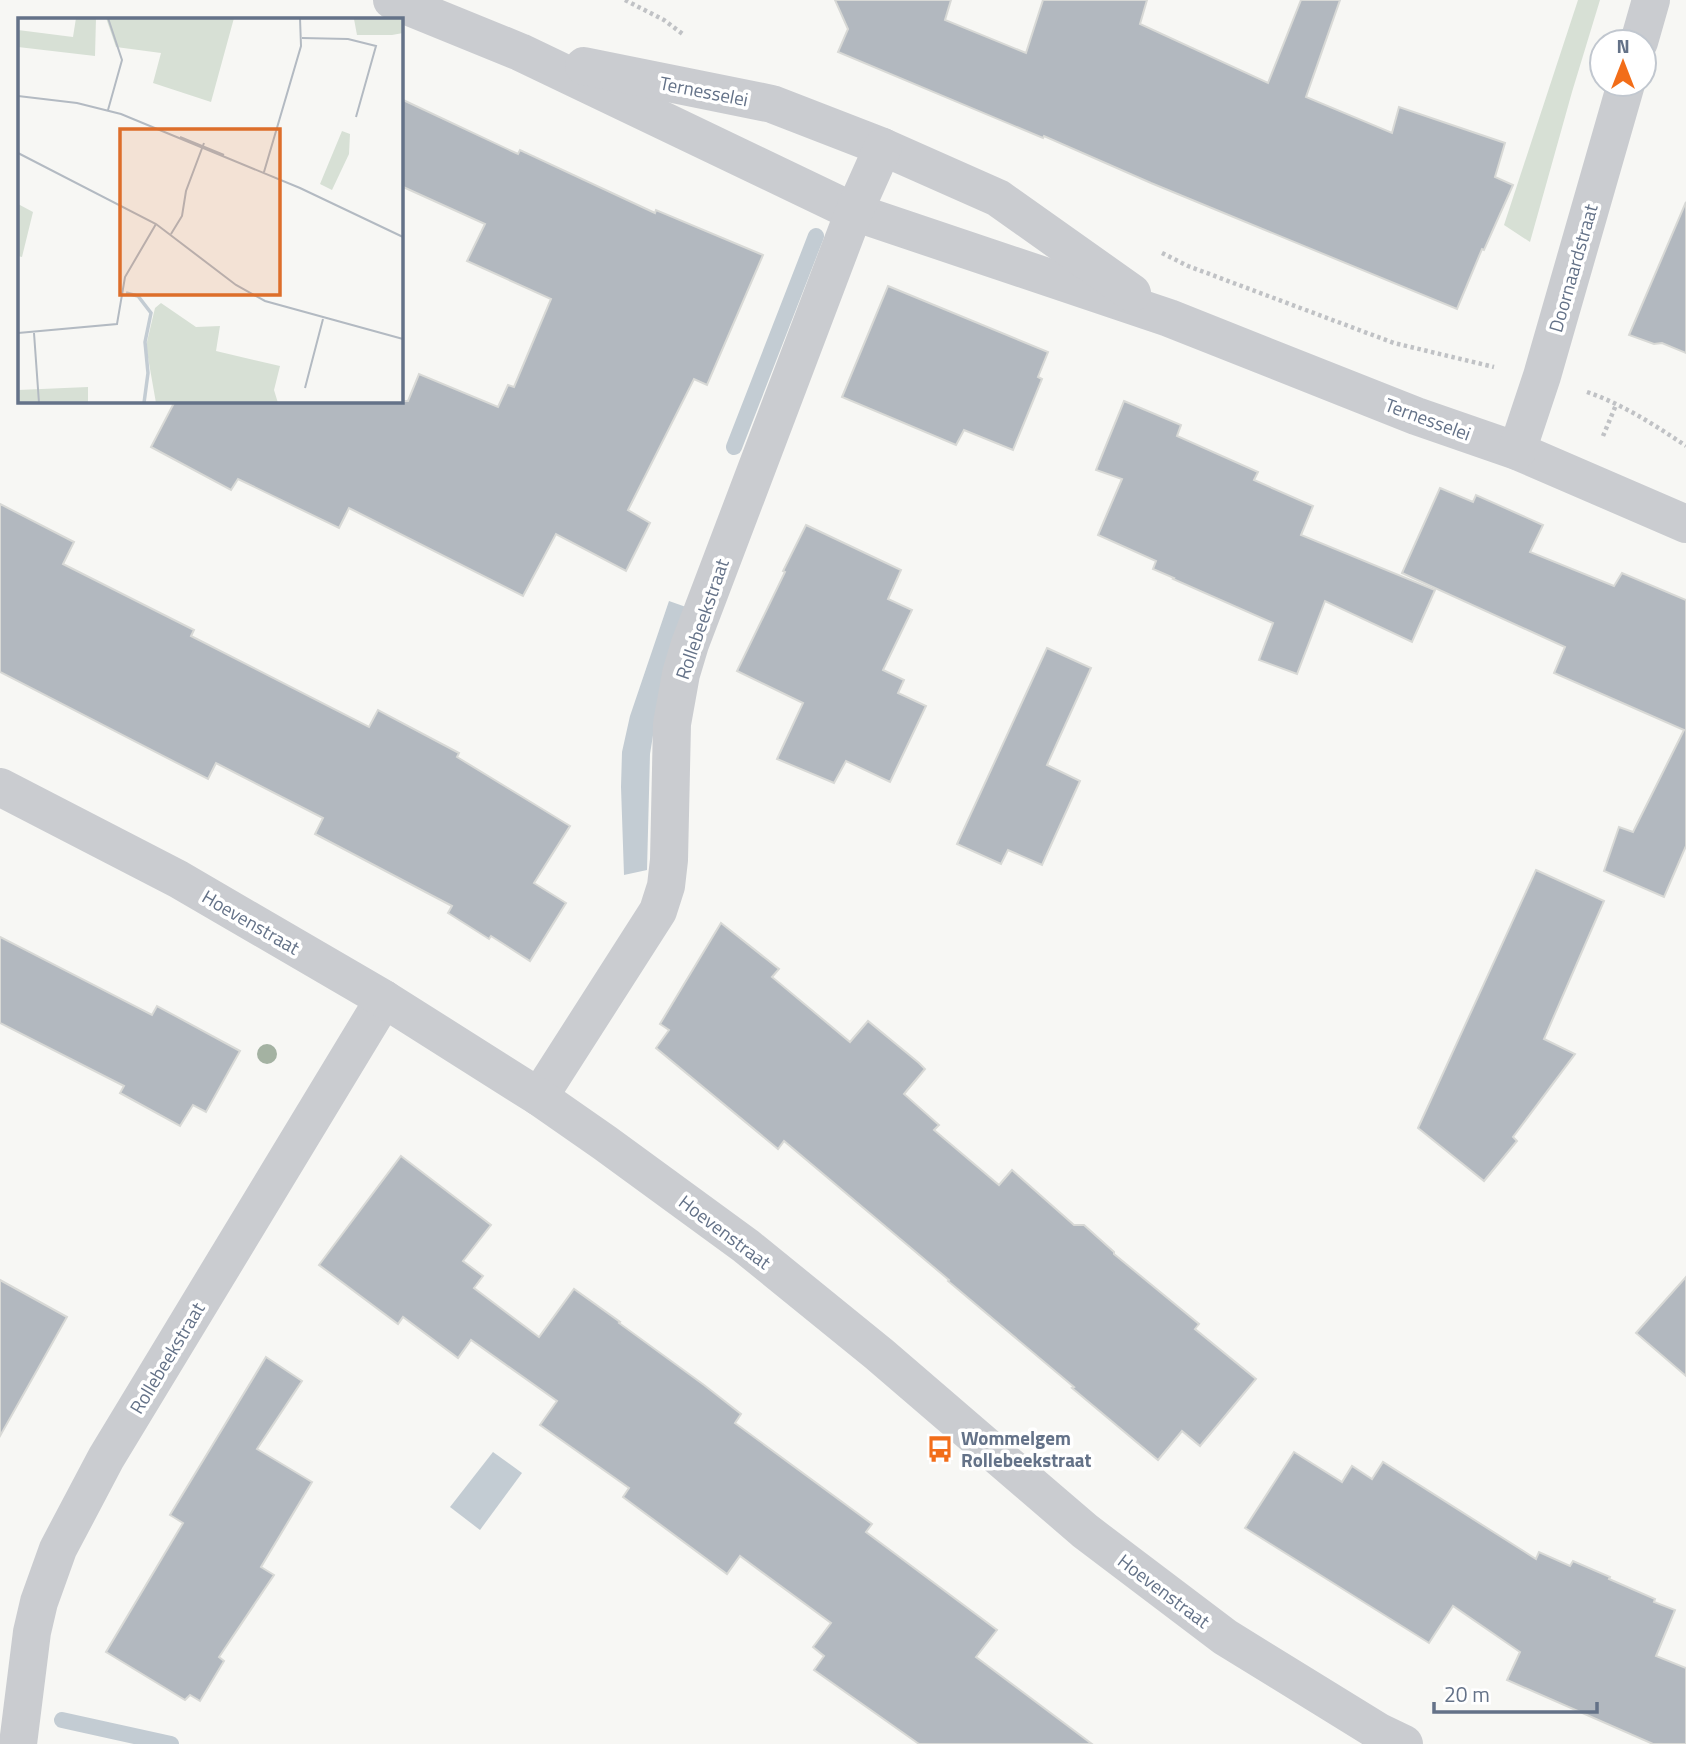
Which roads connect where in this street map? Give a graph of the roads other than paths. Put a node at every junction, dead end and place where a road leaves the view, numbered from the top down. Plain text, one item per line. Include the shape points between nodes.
1 (392, 0) edge
2 (1651, 0) edge
3 (1643, 28) edge
4 (520, 52) junction
5 (1622, 98) edge
6 (883, 147) junction
7 (854, 212) junction
8 (1169, 318) junction
9 (1517, 451) junction
10 (1686, 524) edge
11 (0, 787) edge
12 (384, 999) junction
13 (539, 1097) junction
14 (18, 1744) edge
15 (1404, 1744) edge

1 - 4 street, Ternesselei
2 - 3 street
4 - 6 street, Ternesselei via 772,104
4 - 7 street, Ternesselei
5 - 9 street, Doornaardstraat
6 - 7 street
6 - 8 street, Ternesselei via 998,198
7 - 8 street, Ternesselei
7 - 13 street, Rollebeekstraat via 687,654 672,724 666,886 657,911
8 - 9 street, Ternesselei
9 - 10 street, Ternesselei
11 - 12 street, Hoevenstraat via 178,878
12 - 13 street, Hoevenstraat
12 - 14 street, Rollebeekstraat via 106,1458 58,1549 32,1632
13 - 15 street, Hoevenstraat via 746,1246 1085,1531 1225,1637

